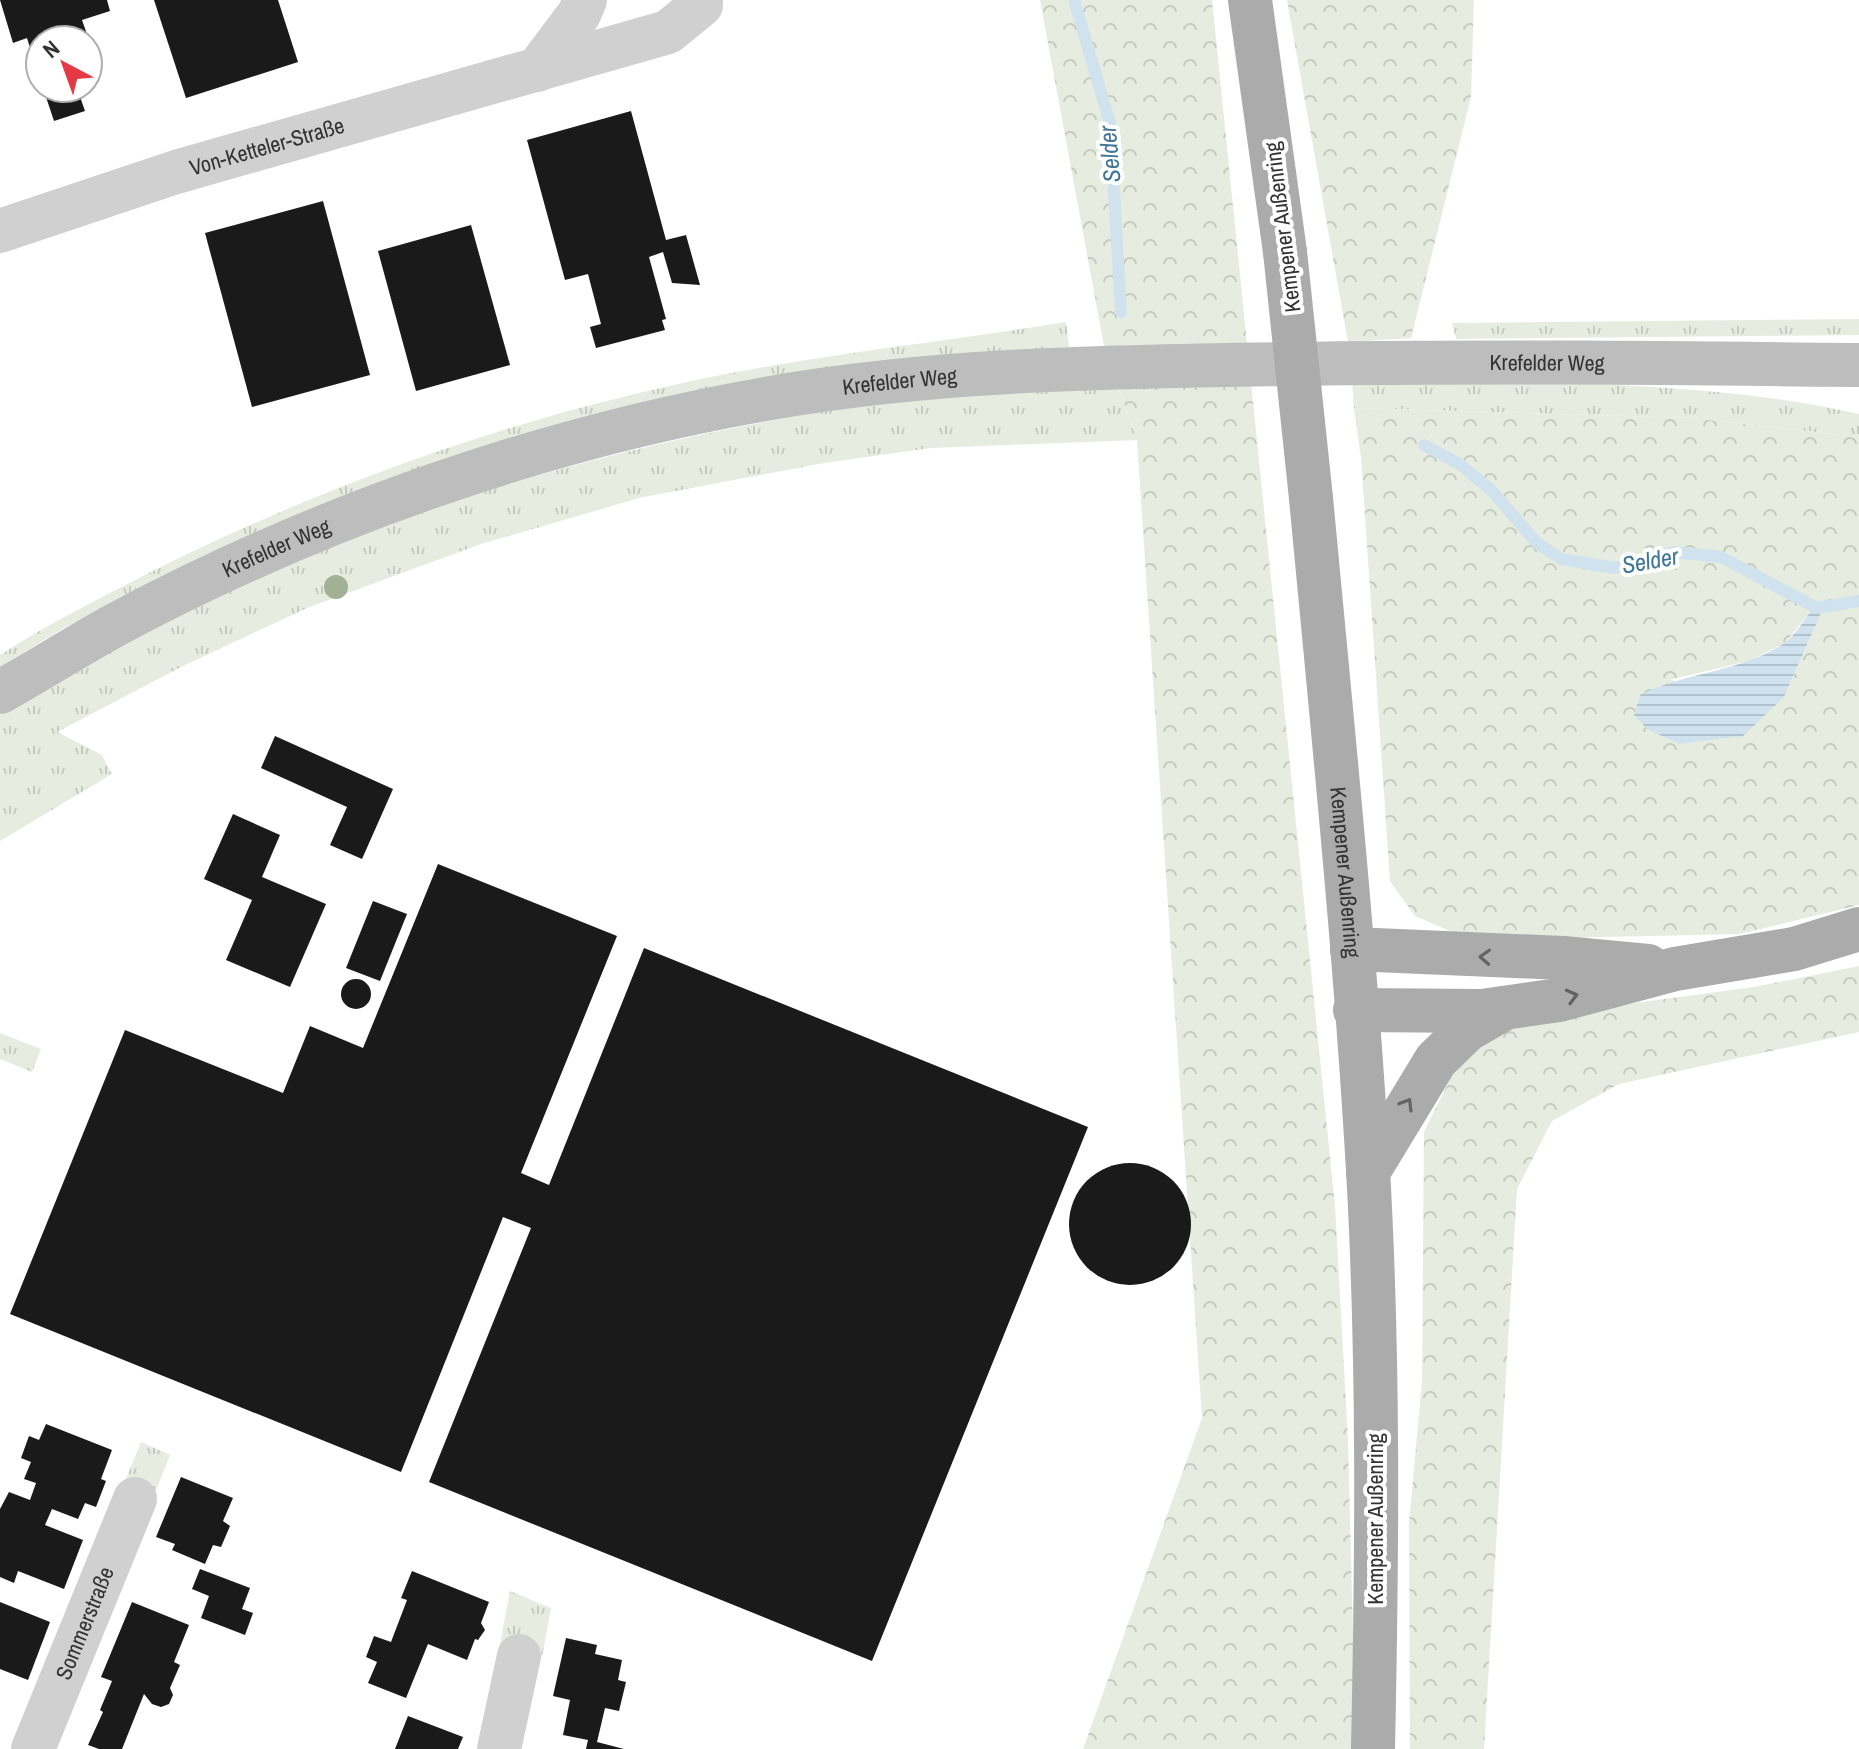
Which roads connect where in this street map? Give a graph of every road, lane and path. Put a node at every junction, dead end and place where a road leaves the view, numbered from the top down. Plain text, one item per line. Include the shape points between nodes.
1 (585, 0) edge
2 (701, 0) edge
3 (1250, 0) edge
4 (537, 70) junction
5 (0, 231) edge
6 (1859, 365) edge
7 (0, 692) edge
8 (1859, 929) edge
9 (1352, 949) junction
10 (1675, 969) junction
11 (1507, 1007) junction
12 (1355, 1010) junction
13 (1368, 1172) junction
14 (135, 1499) dead end
15 (519, 1656) dead end
16 (33, 1749) edge
17 (499, 1749) edge
18 (1373, 1749) edge

1 - 4 street
2 - 4 street, Von-Ketteler-Straße via 668,32
3 - 9 main road, Kempener Außenring, bridge via 1285,252
4 - 5 street, Von-Ketteler-Straße via 176,172
6 - 7 street, Krefelder Weg via 1090,365 770,398 606,434 381,506 245,562 117,624
8 - 10 main road via 1794,949
10 -> 9 main road via 1563,958
9 - 12 main road, Kempener Außenring
11 -> 10 main road via 1559,1000
11 - 12 main road via 1412,1013
13 -> 11 main road via 1436,1060 1467,1030
12 - 13 main road, Kempener Außenring
13 - 18 main road, Kempener Außenring via 1378,1537
14 - 16 street, Sommerstraße
15 - 17 street

